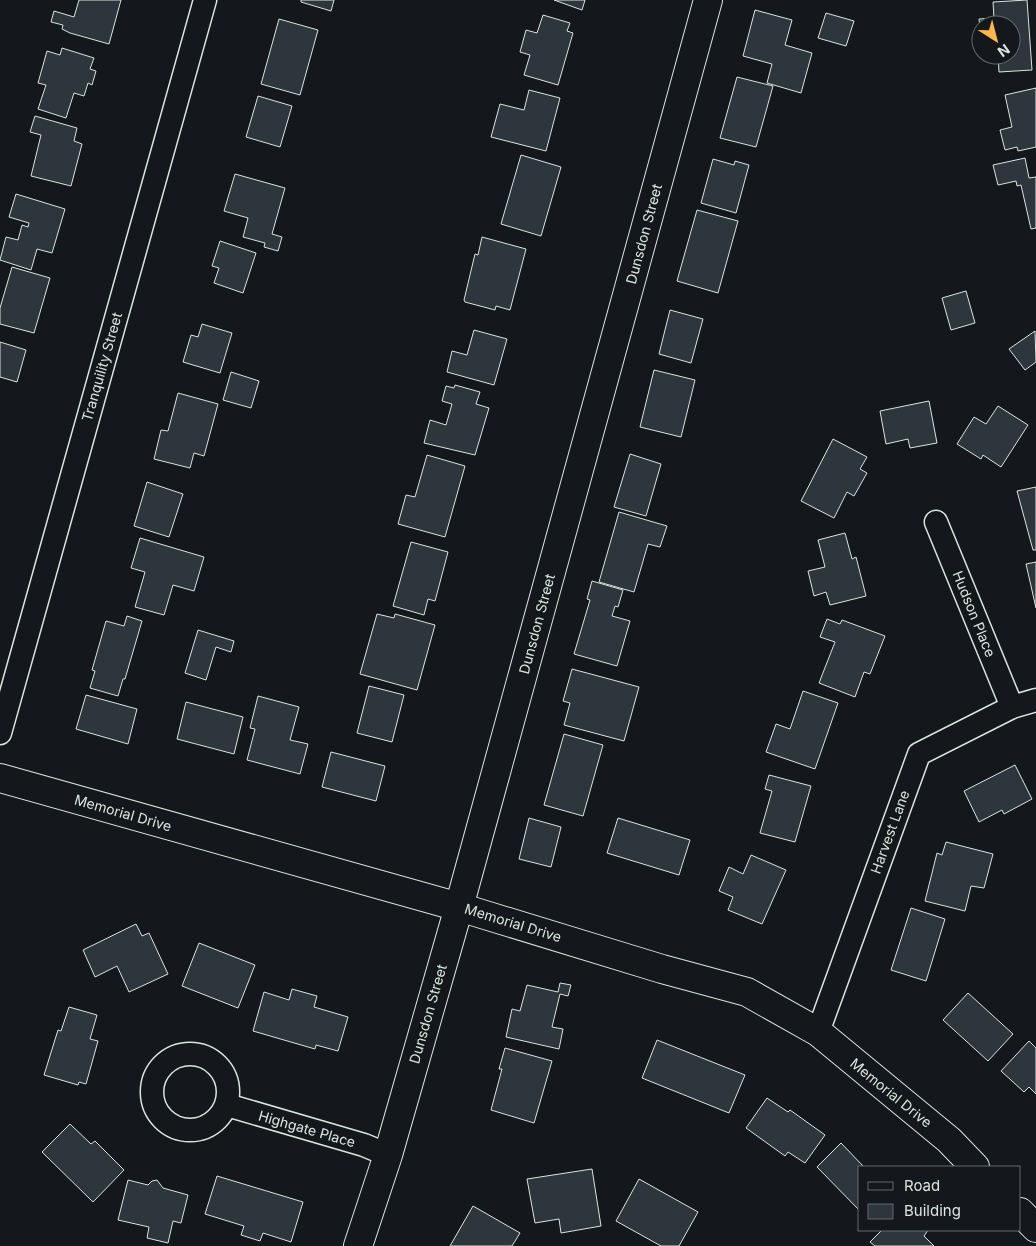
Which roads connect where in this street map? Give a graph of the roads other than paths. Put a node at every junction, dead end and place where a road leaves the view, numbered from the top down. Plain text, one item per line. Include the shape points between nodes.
1 (205, 0) edge
2 (708, 0) edge
3 (936, 522) dead end
4 (1036, 700) edge
5 (1012, 707) junction
6 (0, 733) edge
7 (0, 778) edge
8 (459, 907) junction
9 (818, 1032) junction
10 (227, 1105) dead end
11 (388, 1155) junction
12 (975, 1166) edge
13 (1021, 1213) edge
14 (1036, 1228) edge
15 (358, 1246) edge

1 - 6 street, Tranquility Street
2 - 8 main road, Dunsdon Street
3 - 5 street, Hudson Place
4 - 5 street, Harvest Lane
5 - 9 street, Harvest Lane via 919,754
7 - 8 main road, Memorial Drive
8 - 9 main road, Memorial Drive via 747,992
8 - 11 main road, Dunsdon Street
9 - 12 main road, Memorial Drive via 949,1140
10 - 11 street, Highgate Place
11 - 15 main road, Dunsdon Street
13 - 14 main road

